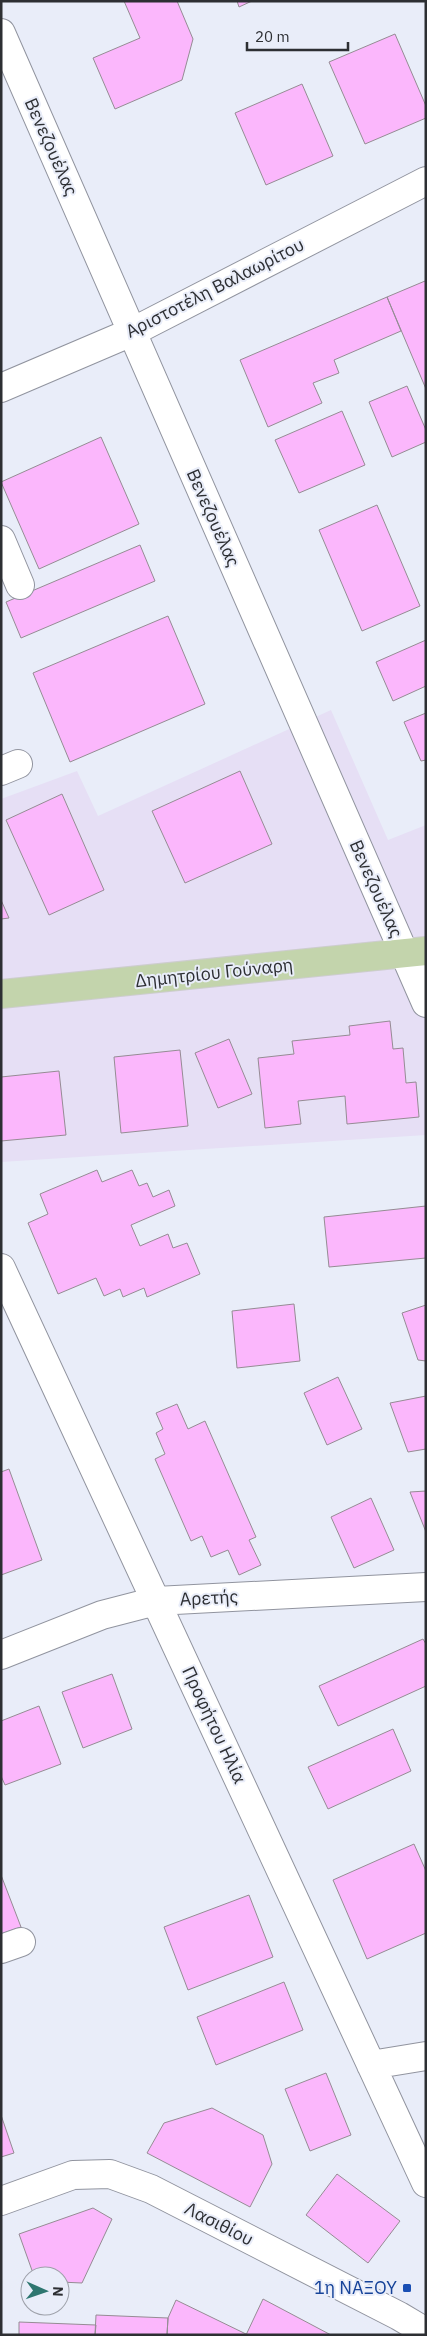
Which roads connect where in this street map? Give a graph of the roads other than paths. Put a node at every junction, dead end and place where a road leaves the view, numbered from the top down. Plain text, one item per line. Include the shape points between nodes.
1 (1, 33) edge
2 (426, 181) edge
3 (132, 332) junction
4 (1, 388) edge
5 (1, 540) edge
6 (20, 585) dead end
7 (415, 952) edge
8 (1, 994) edge
9 (426, 1003) edge
10 (1, 1268) edge
11 (426, 1587) edge
12 (156, 1601) junction
13 (1, 1655) edge
14 (426, 2056) edge
15 (371, 2065) junction
16 (426, 2183) edge
17 (1, 2201) edge
18 (426, 2332) edge

1 - 3 street, Βενεζουέλας
2 - 3 street, Αριστοτέλη Βαλαωρίτου
3 - 4 street, Αριστοτέλη Βαλαωρίτου
3 - 7 street, Βενεζουέλας
5 - 6 street
7 - 8 main road, Δημητρίου Γούναρη
7 - 9 street, Βενεζουέλας
10 - 12 street, Προφήτου Ηλία
11 - 12 street, Αρετής
12 - 13 street, Αρετής via 102,1615
12 - 15 street, Προφήτου Ηλία
14 - 15 street
15 - 16 street, Προφήτου Ηλία
17 - 18 street, Λασιθίου via 73,2175 110,2174 151,2189

